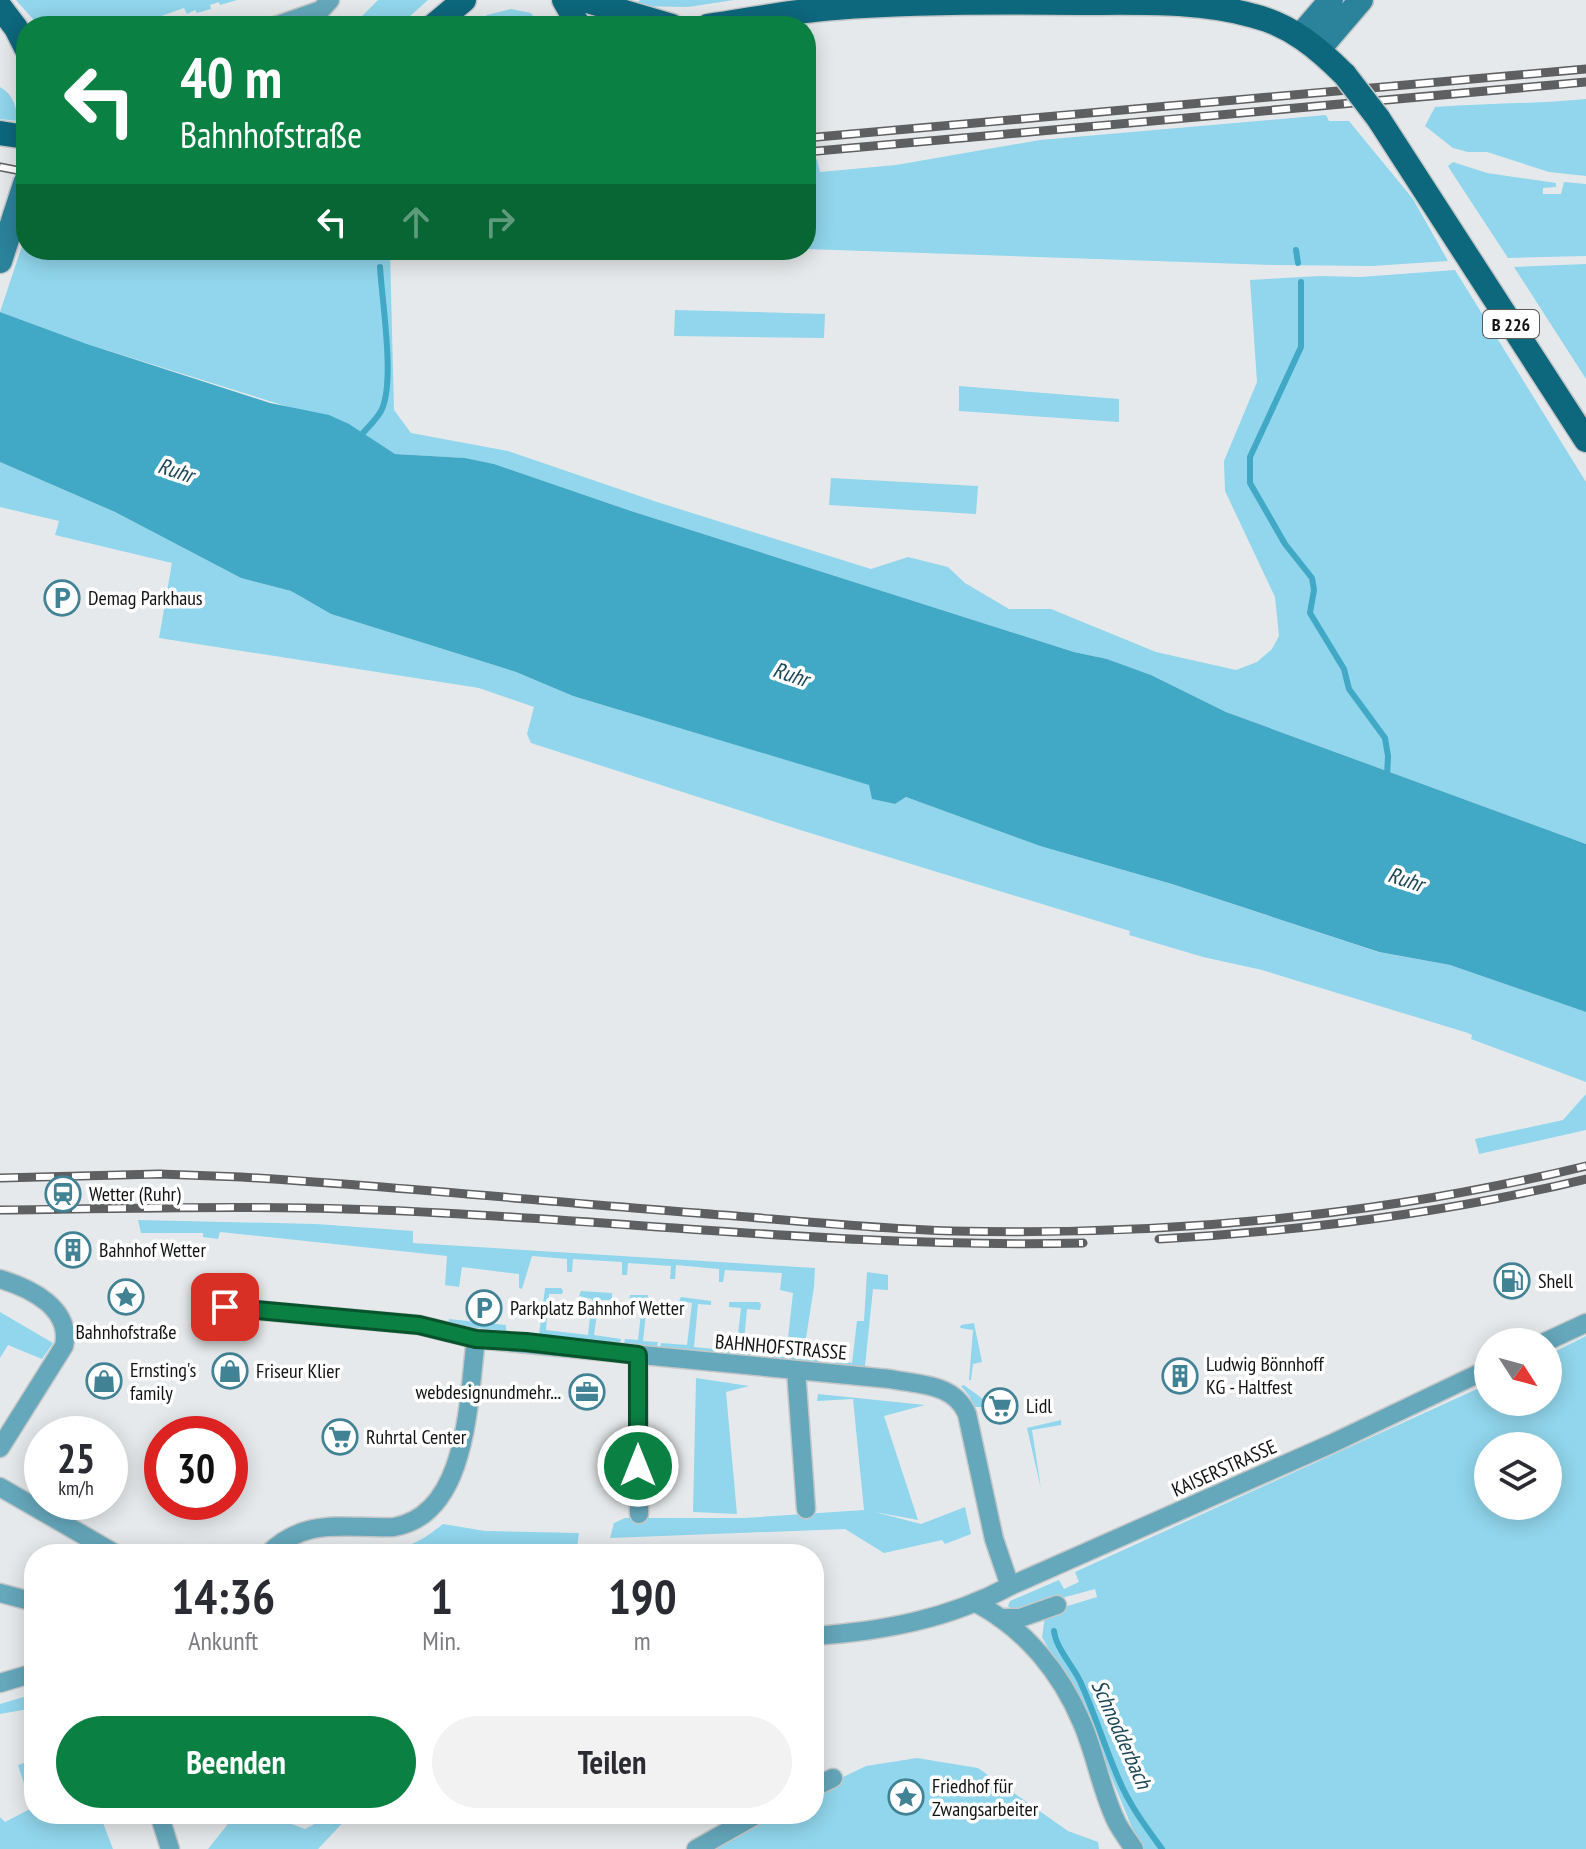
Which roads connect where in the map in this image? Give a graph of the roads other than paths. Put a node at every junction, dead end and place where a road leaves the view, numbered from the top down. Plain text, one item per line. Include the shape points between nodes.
1 (330, 0) edge
2 (464, 0) edge
3 (584, 0) edge
4 (1331, 0) edge
5 (1361, 0) edge
6 (0, 7) edge
7 (304, 16) edge
8 (445, 16) edge
9 (638, 16) edge
10 (777, 16) edge
11 (16, 28) edge
12 (1310, 43) junction
13 (16, 212) edge
14 (0, 261) edge
15 (1586, 440) edge
16 (0, 1279) edge
17 (218, 1307) dead end
18 (1586, 1323) edge
19 (1562, 1334) edge
20 (476, 1339) junction
21 (638, 1355) junction
22 (796, 1370) junction
23 (1474, 1376) edge
24 (0, 1448) edge
25 (0, 1487) edge
26 (806, 1509) dead end
27 (639, 1514) dead end
28 (99, 1544) edge
29 (281, 1544) edge
30 (1010, 1586) junction
31 (0, 1593) edge
32 (24, 1599) edge
33 (978, 1604) junction
34 (1057, 1605) dead end
35 (1000, 1618) junction
36 (824, 1635) edge
37 (24, 1676) edge
38 (0, 1683) edge
39 (833, 1778) dead end
40 (824, 1782) edge
41 (162, 1824) edge
42 (740, 1824) edge
43 (170, 1849) edge
44 (696, 1849) edge
45 (1134, 1849) edge

1 - 7 street
2 - 8 main road
3 - 9 main road
4 - 12 main road
5 - 12 main road
6 - 11 main road
10 - 12 main road, B 226 via 833,8 1020,2 1174,4 1257,16
12 - 15 main road, B 226, bridge via 1345,75 1378,118
13 - 14 main road, bridge
16 - 24 street via 31,1292 55,1310 65,1327 64,1346
17 - 20 street, BAHNHOFSTRASSE via 419,1325
18 - 19 street
20 - 21 street, BAHNHOFSTRASSE
20 - 29 street via 460,1451 438,1500 407,1525 311,1527
21 - 22 street, BAHNHOFSTRASSE
21 - 27 street
22 - 26 street
22 - 30 street, BAHNHOFSTRASSE via 890,1379 954,1393 967,1414 994,1539
23 - 30 street, KAISERSTRASSE
25 - 28 street
30 - 33 street, KAISERSTRASSE
31 - 32 street
33 - 35 street
33 - 36 street, KAISERSTRASSE via 874,1631
34 - 35 street via 1020,1618
35 - 45 street via 1058,1675 1082,1723 1116,1821
37 - 38 street
39 - 40 street
41 - 43 street
42 - 44 street

